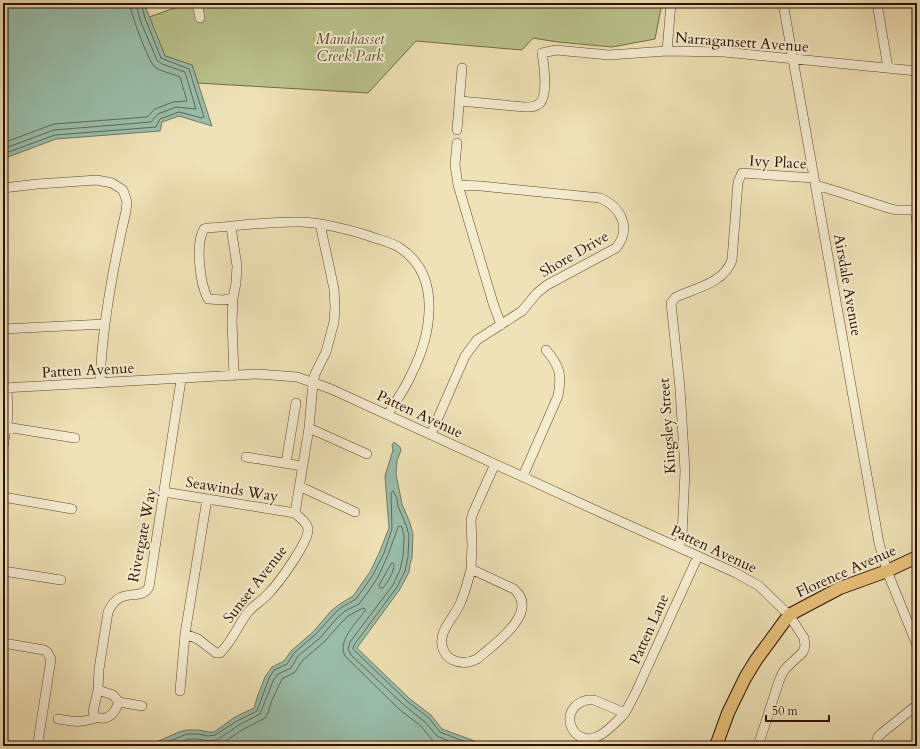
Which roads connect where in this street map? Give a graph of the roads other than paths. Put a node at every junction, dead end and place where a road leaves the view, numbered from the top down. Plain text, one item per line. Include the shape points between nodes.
1 (197, 3) edge
2 (671, 3) edge
3 (783, 3) edge
4 (877, 3) edge
5 (200, 18) dead end
6 (667, 52) junction
7 (793, 59) junction
8 (462, 68) dead end
9 (888, 68) junction
10 (917, 72) edge
11 (460, 101) junction
12 (457, 130) dead end
13 (457, 143) dead end
14 (815, 182) junction
15 (458, 185) junction
16 (3, 188) edge
17 (916, 210) edge
18 (917, 222) edge
19 (320, 224) junction
20 (231, 227) junction
21 (233, 298) junction
22 (671, 303) joint
23 (105, 324) junction
24 (501, 325) junction
25 (3, 329) edge
26 (546, 350) dead end
27 (234, 376) junction
28 (181, 380) junction
29 (100, 383) junction
30 (313, 383) junction
31 (5, 388) edge
32 (296, 403) dead end
33 (388, 414) junction
34 (6, 427) junction
35 (309, 428) junction
36 (431, 434) junction
37 (75, 438) dead end
38 (3, 447) edge
39 (367, 454) dead end
40 (246, 457) dead end
41 (286, 463) junction
42 (495, 464) junction
43 (302, 466) junction
44 (523, 476) junction
45 (299, 486) junction
46 (164, 492) junction
47 (3, 497) edge
48 (207, 499) junction
49 (72, 508) dead end
50 (355, 512) dead end
51 (295, 513) junction
52 (678, 547) junction
53 (698, 556) junction
54 (917, 557) edge
55 (471, 569) junction
56 (3, 571) edge
57 (887, 571) junction
58 (61, 580) dead end
59 (789, 615) junction
60 (185, 634) junction
61 (3, 643) edge
62 (917, 645) edge
63 (98, 690) junction
64 (180, 691) dead end
65 (119, 702) junction
66 (917, 705) edge
67 (142, 706) dead end
68 (625, 713) junction
69 (96, 718) junction
70 (58, 719) dead end
71 (36, 746) edge
72 (716, 746) edge
73 (758, 746) edge
74 (875, 746) edge

1 - 5 street
2 - 6 street
3 - 7 street, Airsdale Avenue
4 - 9 street
6 - 7 street, Narragansett Avenue via 724,52
6 - 11 street, Narragansett Avenue via 609,55 556,50 542,53 544,83 543,99 539,104 525,107
7 - 9 street, Narragansett Avenue
7 - 14 street, Airsdale Avenue
8 - 11 street
9 - 10 street, Narragansett Avenue
11 - 12 street
13 - 15 street via 455,165
14 - 17 street via 888,208
14 - 22 street, Ivy Place via 742,173 738,182 730,265 721,277 676,297
14 - 57 street, Airsdale Avenue via 879,542
15 - 24 street
15 - 24 street, Shore Drive via 600,198 615,206 622,220 624,233 621,243 616,248 547,285 522,311
16 - 23 street via 96,180 112,183 123,190 126,196 126,211 110,281
17 - 18 street
19 - 20 street via 287,222
19 - 30 street via 334,289 335,307 331,336
19 - 33 street via 346,229 397,246 412,257 426,280 429,310 421,353 406,385
20 - 21 street via 237,266
20 - 21 street via 204,229 200,264 204,292 208,299
21 - 27 street
22 - 52 street, Kingsley Street via 685,471 682,536
23 - 25 street
23 - 29 street
24 - 36 street, Shore Drive via 477,340 469,350
26 - 44 street via 556,361 560,386
27 - 28 street, Patten Avenue
27 - 30 street, Patten Avenue via 283,375
28 - 29 street, Patten Avenue
28 - 46 street, Rivergate Way
29 - 31 street, Patten Avenue
30 - 33 street, Patten Avenue via 331,388
30 - 35 street
31 - 34 street via 8,416
32 - 41 street
33 - 36 street, Patten Avenue
34 - 37 street
34 - 38 street
35 - 39 street
35 - 43 street
36 - 42 street, Patten Avenue
40 - 41 street
41 - 43 street
42 - 44 street, Patten Avenue
42 - 55 street via 473,513
43 - 45 street
44 - 52 street, Patten Avenue
45 - 50 street
45 - 51 street
46 - 48 street, Seawinds Way
46 - 63 street, Rivergate Way via 149,587 144,593 122,596 111,605 99,670
47 - 49 street
48 - 51 street, Seawinds Way
48 - 60 street
51 - 60 street, Sunset Avenue via 306,523 308,535 283,576 248,612 222,651 216,654 198,639
52 - 53 street, Patten Avenue
53 - 59 street, Patten Avenue via 758,586
53 - 68 street, Patten Lane
54 - 57 main road, Florence Avenue
55 - 55 street via 459,605 442,637 444,651 448,657 460,663 476,659 508,632 522,609 522,600 518,592
56 - 58 street
57 - 59 main road, Florence Avenue via 840,588
57 - 62 street, Airsdale Avenue
59 - 72 main road via 744,678
59 - 73 street, Patten Avenue via 804,638 805,646 803,652 787,667 778,681
60 - 64 street
61 - 71 street via 44,650 51,659
63 - 65 street via 113,694
63 - 69 street, Rivergate Way via 93,712
65 - 67 street
65 - 69 street via 115,712 104,718
66 - 74 street via 882,733
68 - 68 street, Patten Lane via 596,738 578,736 569,721 576,705 587,700 594,700
69 - 70 street via 82,722

